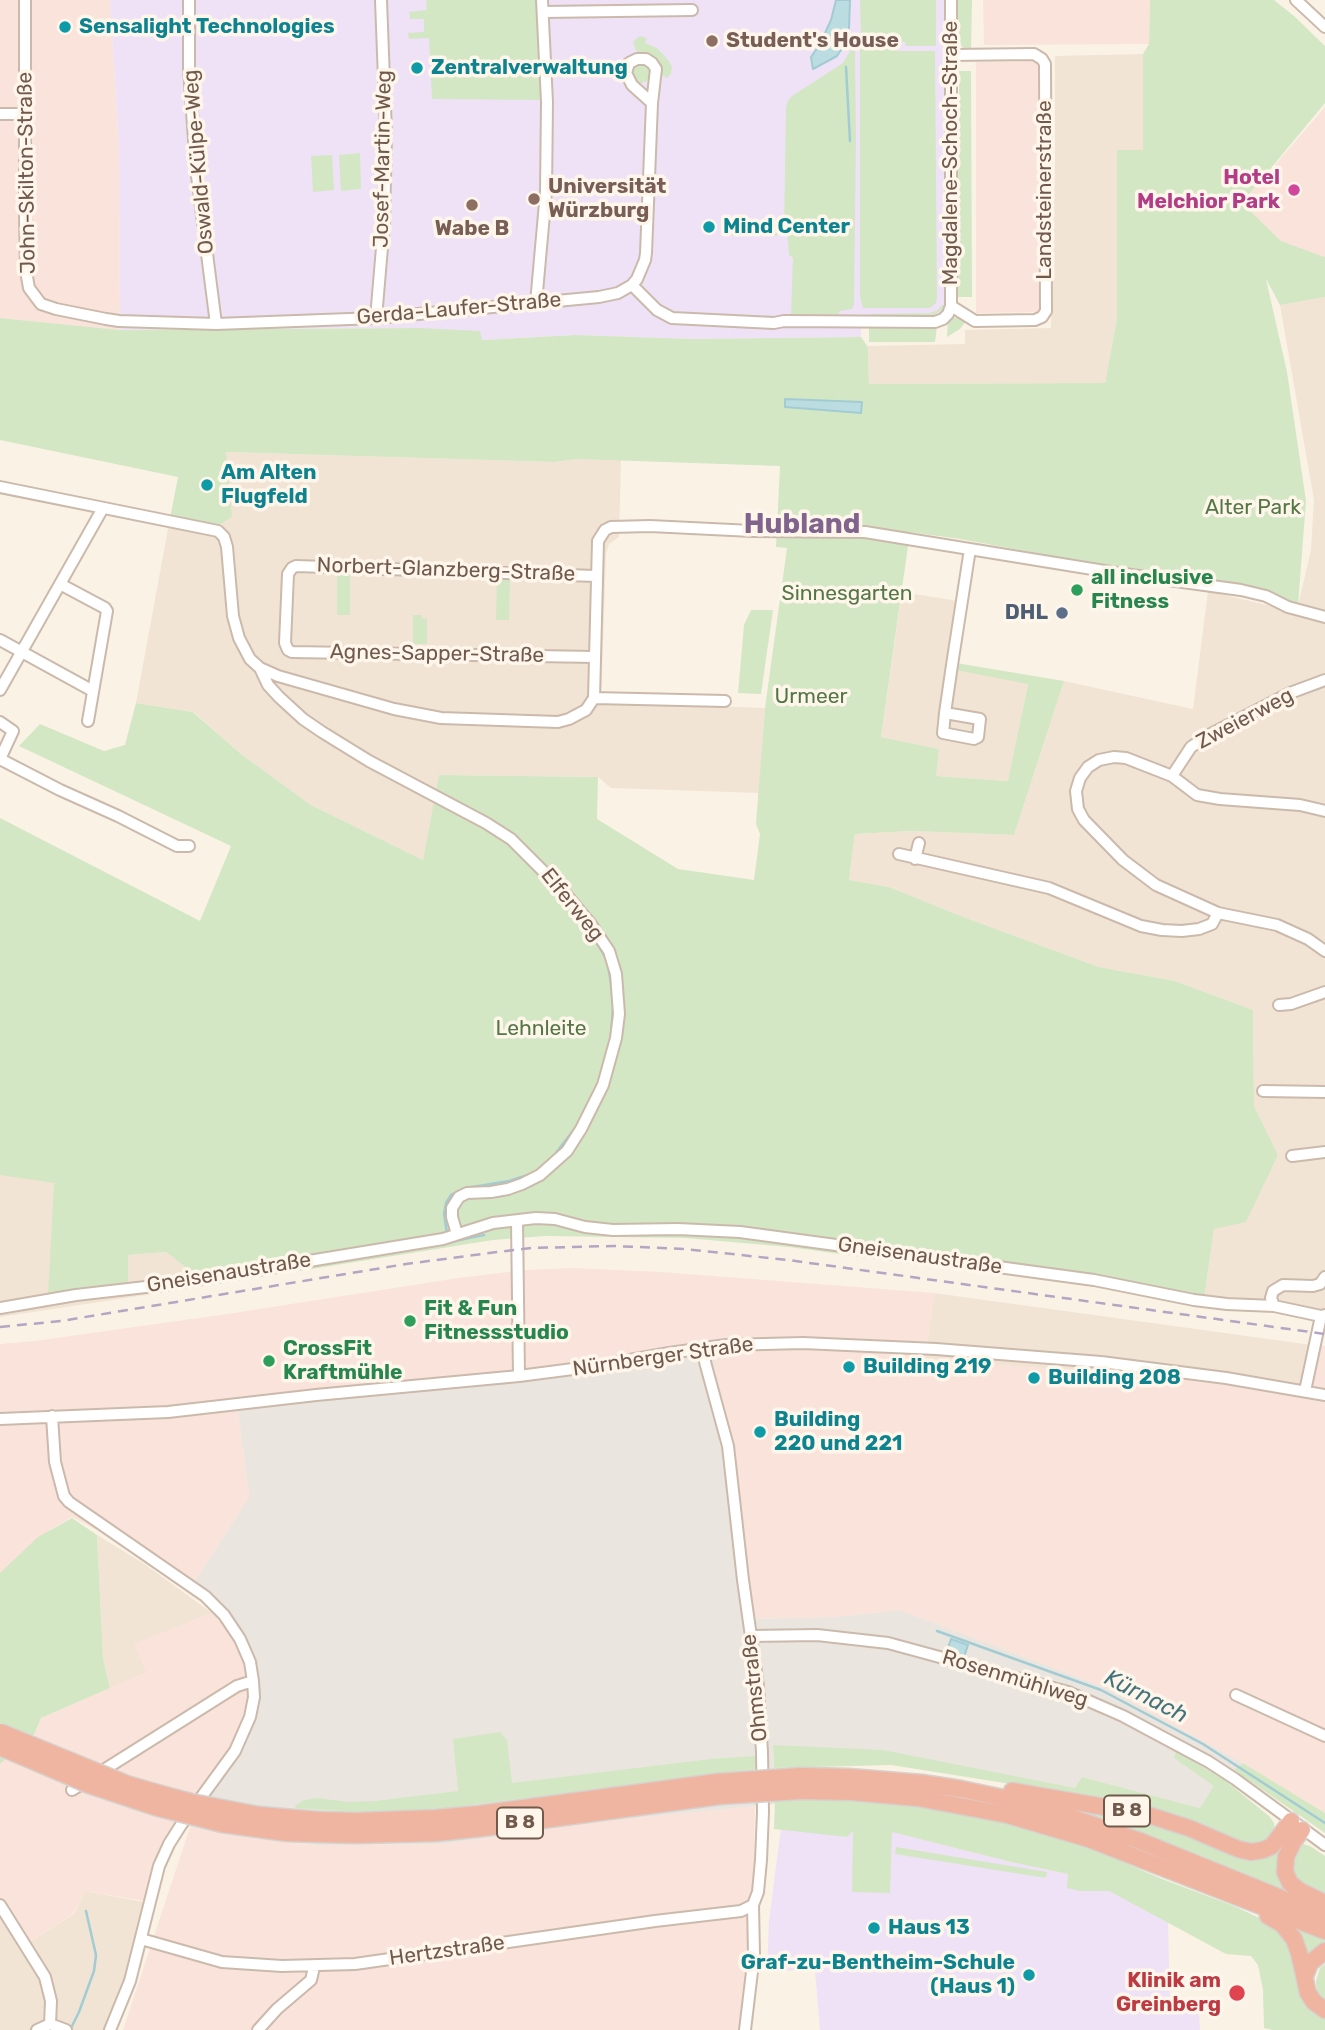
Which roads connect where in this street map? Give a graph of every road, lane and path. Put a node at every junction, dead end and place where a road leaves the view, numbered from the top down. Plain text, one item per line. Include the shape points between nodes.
1 (25, 0) edge
2 (189, 0) edge
3 (381, 0) edge
4 (542, 0) edge
5 (951, 0) edge
6 (1296, 0) edge
7 (692, 10) dead end
8 (543, 12) junction
9 (1325, 27) edge
10 (951, 55) junction
11 (652, 103) dead end
12 (0, 114) edge
13 (25, 114) junction
14 (632, 285) junction
15 (536, 303) junction
16 (951, 306) junction
17 (376, 318) junction
18 (118, 321) joint
19 (216, 324) junction
20 (0, 487) edge
21 (103, 508) junction
22 (970, 549) junction
23 (596, 576) junction
24 (60, 584) junction
25 (1325, 617) edge
26 (0, 640) edge
27 (285, 643) joint
28 (22, 652) junction
29 (595, 657) junction
30 (260, 668) junction
31 (1325, 680) edge
32 (0, 690) edge
33 (93, 691) junction
34 (594, 698) junction
35 (726, 701) dead end
36 (945, 713) dead end
37 (88, 721) dead end
38 (0, 722) edge
39 (0, 759) edge
40 (1172, 776) junction
41 (1325, 811) edge
42 (919, 843) dead end
43 (189, 846) dead end
44 (898, 854) dead end
45 (915, 859) junction
46 (1218, 913) junction
47 (1325, 951) edge
48 (1325, 992) edge
49 (1279, 1005) dead end
50 (1263, 1091) dead end
51 (1325, 1092) edge
52 (1325, 1152) edge
53 (1293, 1156) dead end
54 (517, 1221) junction
55 (457, 1234) junction
56 (1325, 1277) edge
57 (1274, 1306) junction
58 (0, 1308) edge
59 (1323, 1315) edge
60 (705, 1348) junction
61 (519, 1376) junction
62 (1305, 1391) junction
63 (1325, 1395) edge
64 (52, 1416) junction
65 (0, 1419) edge
66 (751, 1636) junction
67 (253, 1681) junction
68 (1236, 1695) dead end
69 (0, 1732) edge
70 (1325, 1735) edge
71 (0, 1747) edge
72 (801, 1783) junction
73 (961, 1789) junction
74 (72, 1790) dead end
75 (1297, 1825) junction
76 (318, 1827) junction
77 (1325, 1845) edge
78 (1253, 1902) junction
79 (1325, 1903) edge
80 (0, 1905) edge
81 (754, 1905) junction
82 (1325, 1916) edge
83 (1325, 1931) edge
84 (141, 1939) junction
85 (1325, 1951) edge
86 (314, 1966) junction
87 (1305, 1976) junction
88 (1325, 2010) edge
89 (50, 2024) junction
90 (37, 2030) edge
91 (65, 2030) edge
92 (110, 2030) edge
93 (258, 2030) edge
94 (746, 2030) edge

1 - 13 street, John-Skilton-Straße
2 - 19 street, Oswald-Külpe-Weg via 194,145
3 - 17 street, Josef-Martin-Weg via 386,133
4 - 8 street
5 - 10 street, Magdalene-Schoch-Straße
6 - 9 street
7 - 8 street
8 - 15 street via 546,192
10 - 16 street, Magdalene-Schoch-Straße
10 - 16 street, Landsteinerstraße via 1034,54 1045,64 1046,311 1035,320 975,321
11 - 14 street via 645,260
12 - 13 street
13 - 18 street, John-Skilton-Straße via 29,288 41,304
14 - 15 street, Gerda-Laufer-Straße via 608,296
14 - 16 street via 672,318 935,322 948,314
15 - 17 street, Gerda-Laufer-Straße
17 - 19 street, Gerda-Laufer-Straße
18 - 19 street, Gerda-Laufer-Straße
20 - 21 street
21 - 24 street
21 - 30 street, Elferweg via 218,531 224,537 233,617 250,659
22 - 23 street via 865,532 611,527 598,541
22 - 25 street via 1241,590
22 - 36 street
23 - 27 street, Norbert-Glanzberg-Straße via 296,566 288,574
23 - 29 street
24 - 28 street
24 - 33 street via 107,611
26 - 28 street
27 - 29 street, Agnes-Sapper-Straße via 292,652
28 - 32 street
28 - 33 street
29 - 34 street
30 - 34 street via 394,709 441,718 558,722 586,710
30 - 55 street, Elferweg via 268,685 303,719 511,839 564,892 609,951 616,974 616,1038 603,1085 581,1129 567,1151 540,1175 508,1189 459,1197 452,1208
31 - 40 street, Zweierweg via 1209,735 1191,747
33 - 37 street
34 - 35 street
38 - 39 street via 13,731
39 - 43 street via 177,846
40 - 41 street via 1197,795
40 - 46 street via 1126,758 1099,760 1080,778 1078,809 1123,860 1156,885
42 - 45 street
44 - 45 street
45 - 46 street via 1049,888 1141,926 1162,930 1199,929 1212,924
46 - 47 street via 1276,925
48 - 49 street
50 - 51 street
52 - 53 street
54 - 55 street
54 - 57 street, Gneisenaustraße via 555,1219 613,1230 740,1232 1094,1280 1194,1300
54 - 61 street
55 - 58 street, Gneisenaustraße
56 - 57 street via 1313,1286 1283,1285 1270,1298
57 - 59 street, Gneisenaustraße
59 - 62 street, Gneisenaustraße
60 - 61 street, Nürnberger Straße
60 - 62 street, Nürnberger Straße via 803,1343 1011,1354 1156,1368
60 - 66 street, Ohmstraße via 729,1447
61 - 64 street, Nürnberger Straße via 168,1412
62 - 63 street, Nürnberger Straße
64 - 65 street, Nürnberger Straße
64 - 67 street via 55,1462 64,1496 205,1596 240,1639
66 - 75 street, Rosenmühlweg via 817,1635 888,1643 1068,1692 1182,1747
66 - 81 street, Ohmstraße via 758,1686 763,1812
67 - 74 street via 237,1686
67 - 84 street via 246,1730 169,1844
68 - 70 street
69 - 76 highway, B 8, bridge via 127,1784 191,1802
71 - 76 highway, B 8, bridge via 89,1785 188,1816 258,1829
72 - 73 highway, B 8 via 882,1779
72 - 76 highway, B 8, bridge via 719,1789 460,1830 390,1835
72 - 78 highway, B 8 via 1008,1815 1089,1839
73 - 75 highway, B 8 via 1002,1789 1145,1814 1251,1852 1272,1846
73 - 82 highway, B 8 via 1013,1800 1140,1841
75 - 77 street, Rosenmühlweg
75 - 79 highway via 1285,1872 1300,1891
78 - 83 highway, B 8
78 - 87 highway, B 8 via 1290,1934
80 - 89 street via 45,1976
81 - 86 street, Hertzstraße via 741,1911
81 - 94 street, Ohmstraße
84 - 86 street, Hertzstraße via 222,1962
84 - 92 street
85 - 87 highway via 1310,1963
86 - 93 street via 312,1980
87 - 88 highway, B 8 via 1308,1993
89 - 90 street
89 - 91 street

